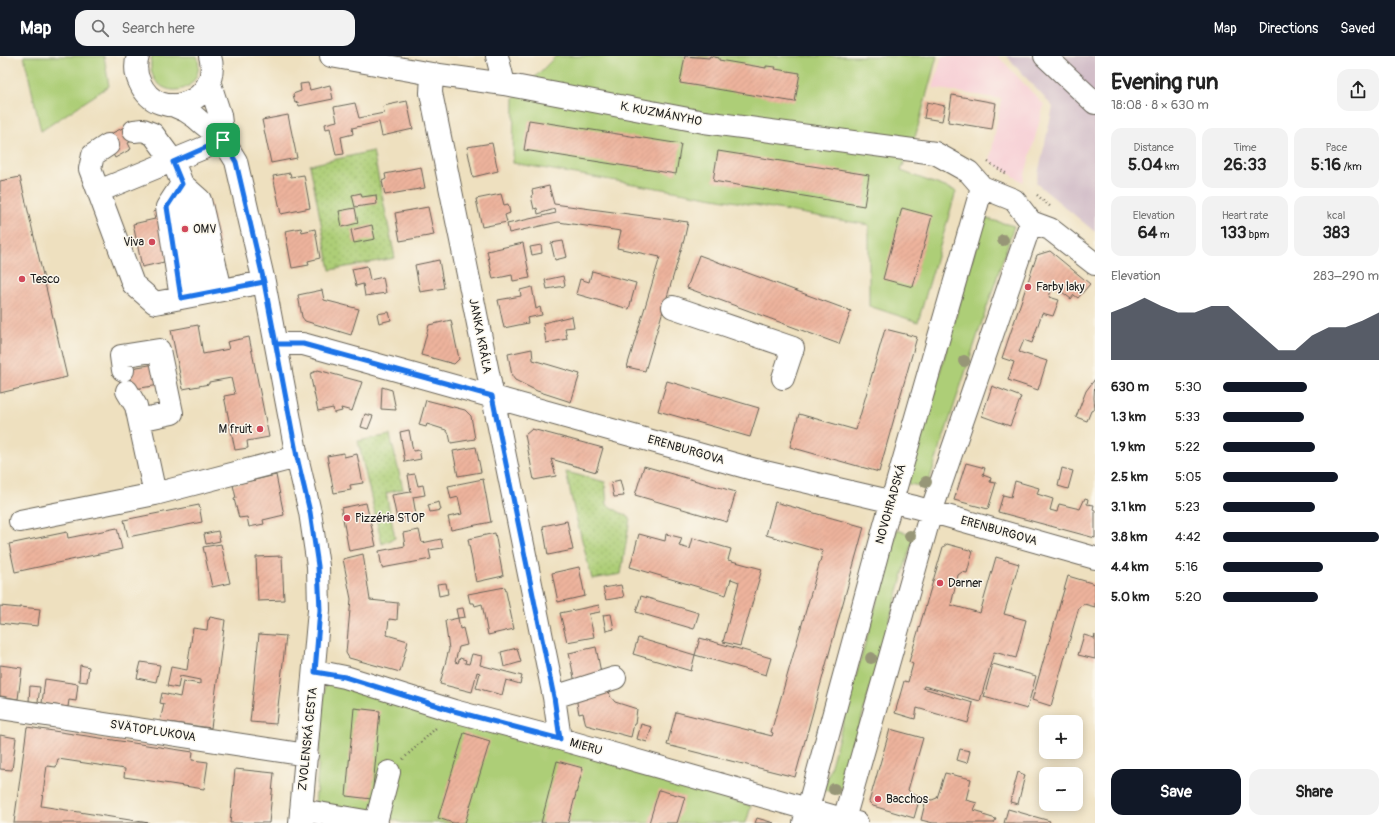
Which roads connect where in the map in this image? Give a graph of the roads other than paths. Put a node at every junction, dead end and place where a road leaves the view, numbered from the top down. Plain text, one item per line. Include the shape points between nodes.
1 (331, 56) edge
2 (497, 56) edge
3 (1045, 56) edge
4 (137, 57) edge
5 (214, 65) edge
6 (432, 74) junction
7 (504, 84) junction
8 (1095, 103) edge
9 (172, 105) junction
10 (134, 130) dead end
11 (223, 140) junction
12 (108, 145) dead end
13 (173, 162) junction
14 (982, 187) junction
15 (99, 191) junction
16 (1031, 222) junction
17 (1095, 264) edge
18 (264, 282) junction
19 (201, 294) junction
20 (674, 307) dead end
21 (276, 344) junction
22 (783, 378) dead end
23 (134, 385) junction
24 (492, 396) junction
25 (297, 457) junction
26 (155, 494) junction
27 (892, 502) junction
28 (931, 512) junction
29 (20, 521) dead end
30 (1095, 558) edge
31 (315, 672) junction
32 (615, 678) dead end
33 (554, 697) junction
34 (0, 708) edge
35 (560, 739) junction
36 (306, 755) junction
37 (389, 772) road end
38 (301, 816) edge
39 (806, 816) edge
40 (848, 822) edge
41 (376, 823) edge

1 - 6 street, K. KUZMÁNYHO
2 - 7 street
3 - 8 street
4 - 9 street, ZVOLENSKÁ CESTA via 137,79 142,88 156,101
5 - 9 street, ZVOLENSKÁ CESTA via 203,92 184,104
5 - 11 street, ZVOLENSKÁ CESTA
6 - 7 street, K. KUZMÁNYHO
6 - 24 street, JANKA KRÁĽA via 431,93
7 - 14 street, K. KUZMÁNYHO via 704,122 935,153 969,172
9 - 11 street, ZVOLENSKÁ CESTA via 191,114
10 - 13 street via 153,134
11 - 13 street
11 - 18 street, ZVOLENSKÁ CESTA via 236,162
12 - 15 street via 92,155 90,169
13 - 15 street
13 - 19 street via 182,184
14 - 16 street via 1014,200
14 - 27 street, NOVOHRADSKÁ
15 - 19 street via 133,284 155,303
16 - 17 street via 1050,229
16 - 28 street
18 - 19 street
18 - 21 street, ZVOLENSKÁ CESTA
20 - 22 street via 793,348
21 - 24 street, ERENBURGOVA via 303,344
21 - 25 street, ZVOLENSKÁ CESTA
23 - 23 street via 159,350 172,413
23 - 26 street
24 - 27 street, ERENBURGOVA via 756,470
24 - 33 street, JANKA KRÁĽA
25 - 26 street
25 - 31 street, ZVOLENSKÁ CESTA via 310,512 318,566 320,610
26 - 29 street
27 - 28 street, ERENBURGOVA
27 - 39 street, NOVOHRADSKÁ
28 - 30 street, ERENBURGOVA
28 - 40 street
31 - 35 street, MIERU via 345,677 454,711
31 - 36 street, ZVOLENSKÁ CESTA
32 - 33 street
33 - 35 street, JANKA KRÁĽA
34 - 36 street, SVÄTOPLUKOVA
35 - 39 street, MIERU
36 - 38 street, ZVOLENSKÁ CESTA
37 - 41 street
38 - 41 street
39 - 40 street, MIERU

